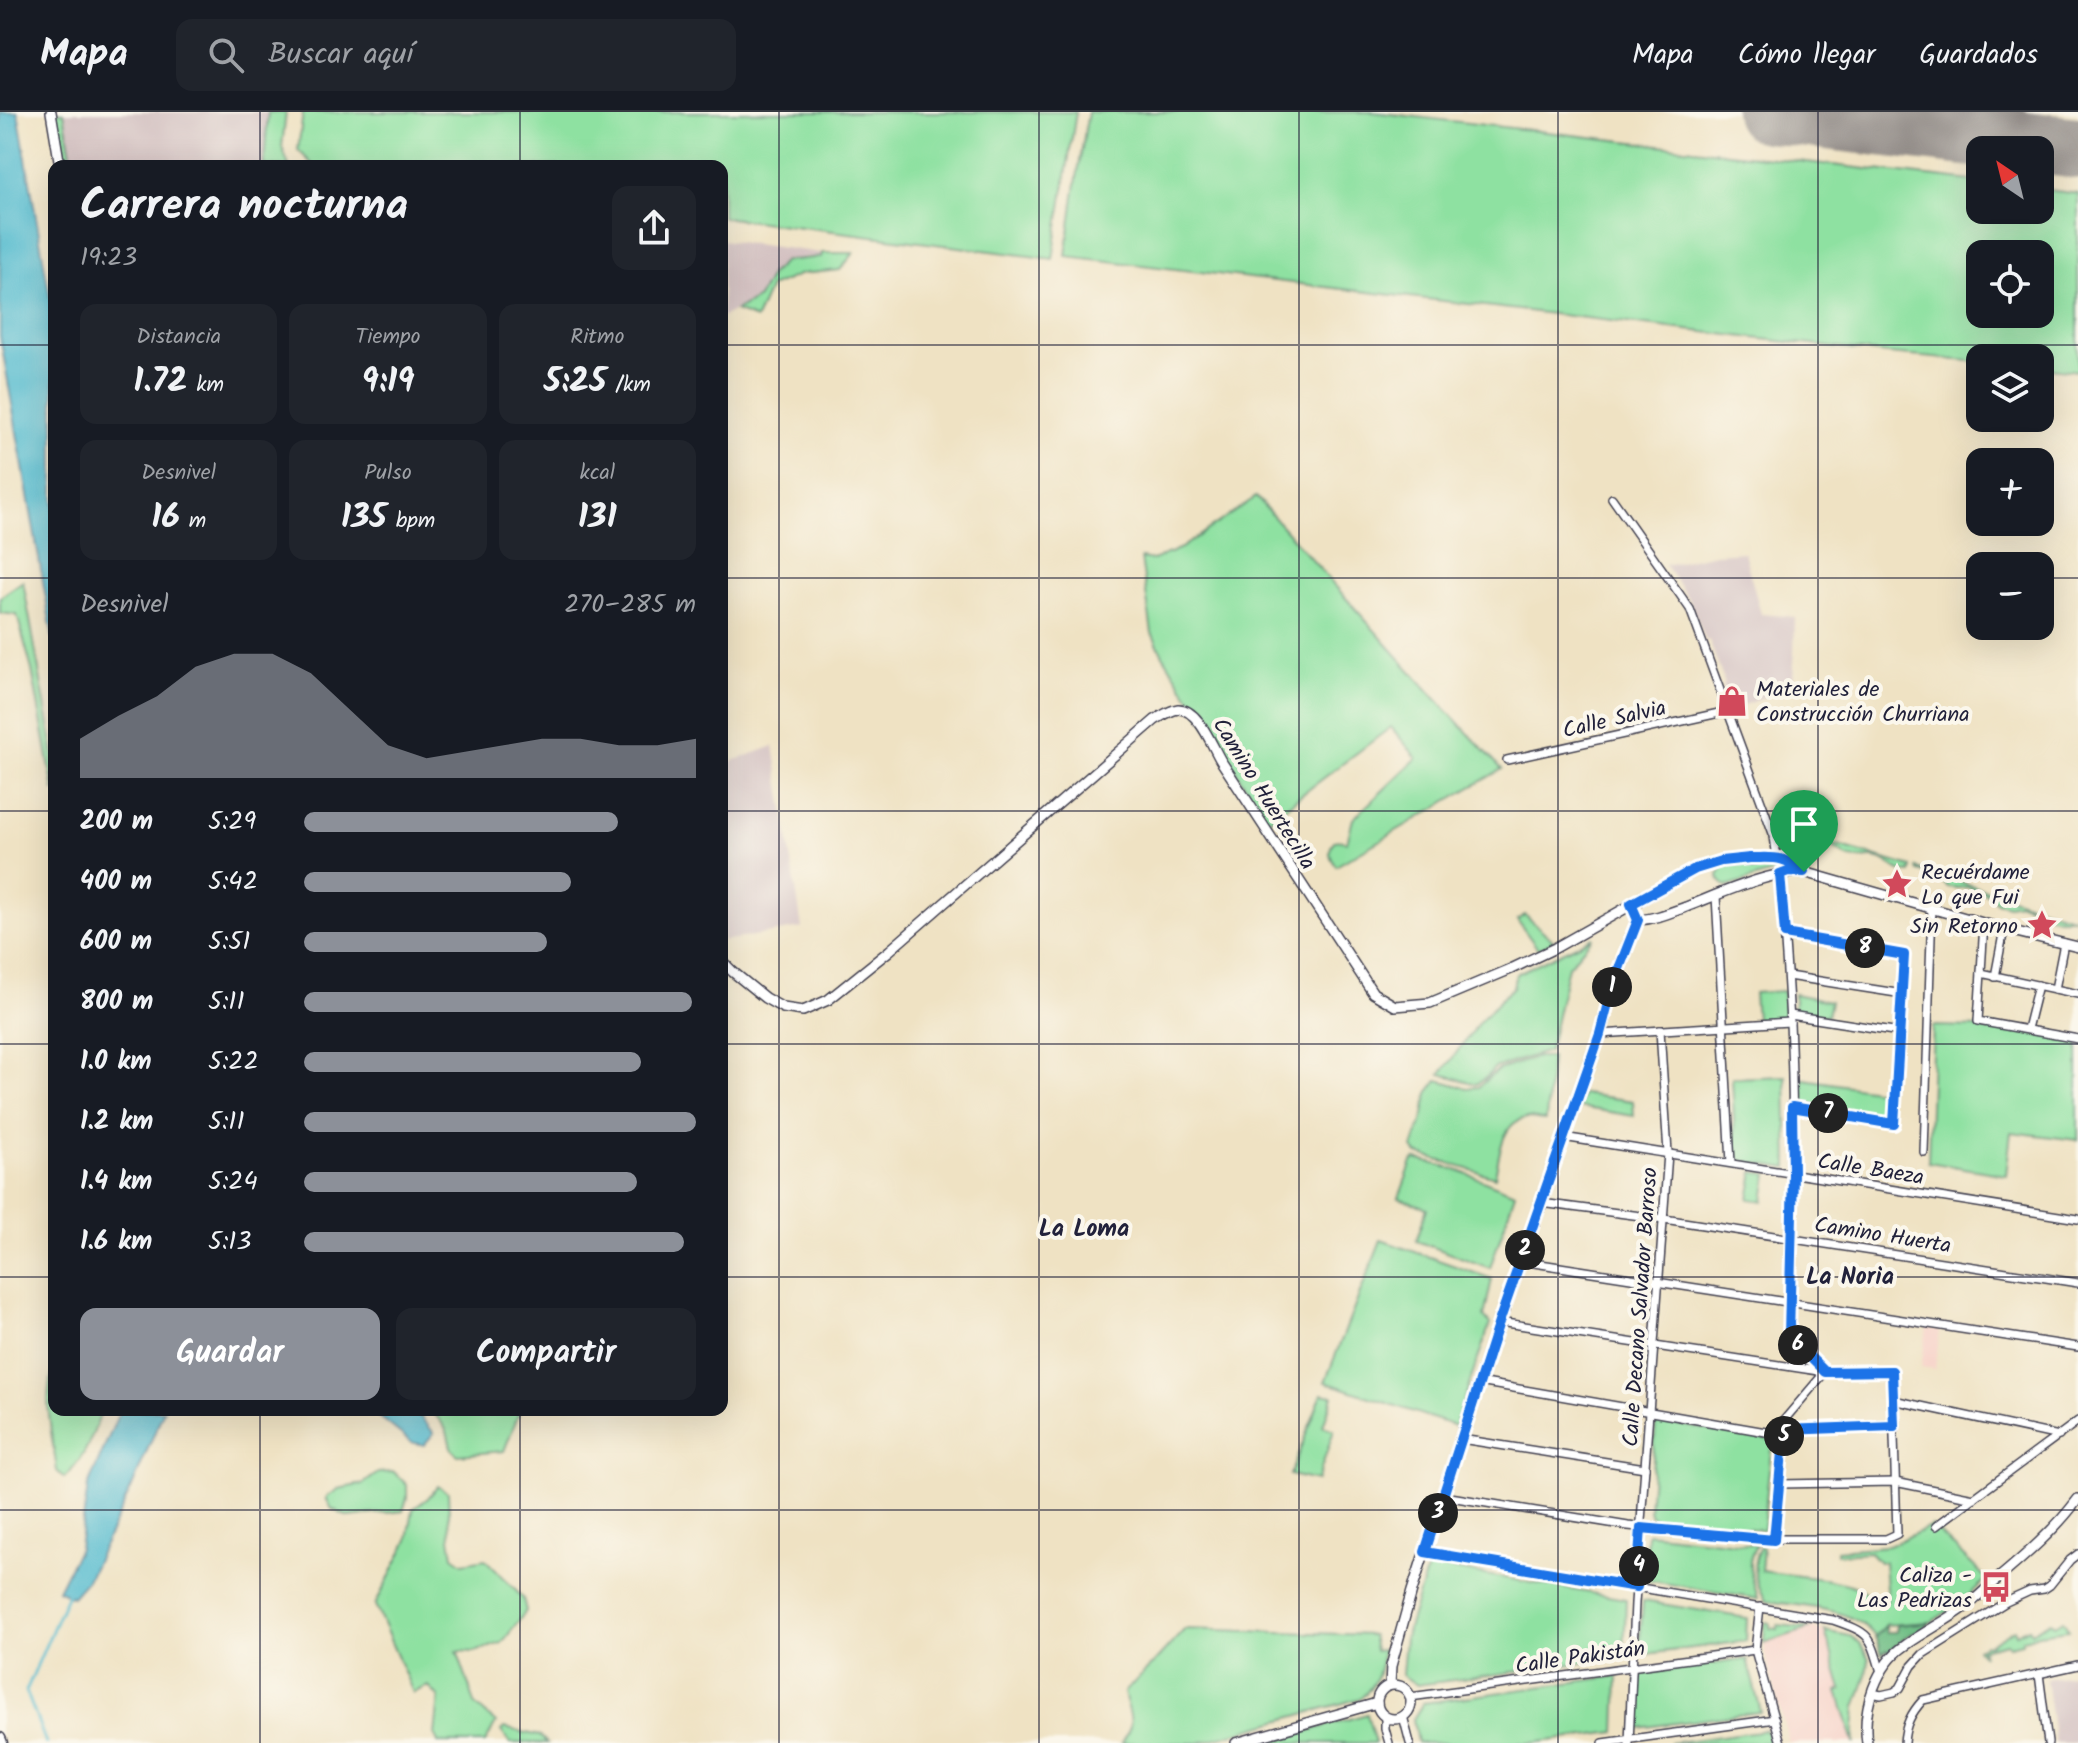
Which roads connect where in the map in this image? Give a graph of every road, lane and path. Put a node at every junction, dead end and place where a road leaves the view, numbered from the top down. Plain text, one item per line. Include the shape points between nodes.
1 (51, 112) edge
2 (59, 160) edge
3 (1612, 498) dead end
4 (1728, 711) junction
5 (1507, 760) dead end
6 (1777, 858) junction
7 (1804, 872) junction
8 (1780, 874) junction
9 (1716, 896) junction
10 (1631, 904) junction
11 (1932, 907) junction
12 (1638, 920) junction
13 (1984, 923) junction
14 (2004, 929) junction
15 (1785, 934) junction
16 (2064, 943) junction
17 (2078, 947) edge
18 (728, 967) edge
19 (1981, 973) junction
20 (1788, 976) junction
21 (1995, 977) junction
22 (2038, 985) junction
23 (2055, 989) junction
24 (1903, 994) junction
25 (2078, 994) edge
26 (1790, 1018) junction
27 (1724, 1027) junction
28 (2027, 1029) junction
29 (1660, 1030) junction
30 (1900, 1032) junction
31 (1600, 1034) junction
32 (2078, 1039) edge
33 (1792, 1107) junction
34 (1563, 1137) junction
35 (1924, 1152) dead end
36 (1668, 1153) junction
37 (1731, 1163) junction
38 (1793, 1173) junction
39 (1541, 1203) junction
40 (1664, 1219) junction
41 (2078, 1219) edge
42 (1792, 1239) junction
43 (1521, 1261) junction
44 (1659, 1283) junction
45 (2078, 1283) edge
46 (1791, 1303) junction
47 (1499, 1322) junction
48 (1654, 1346) junction
49 (2078, 1347) edge
50 (1825, 1372) junction
51 (1479, 1382) junction
52 (1893, 1400) junction
53 (1649, 1411) junction
54 (2078, 1421) edge
55 (1894, 1426) junction
56 (1784, 1430) junction
57 (2059, 1436) junction
58 (1461, 1439) junction
59 (1645, 1468) junction
60 (1895, 1482) junction
61 (1780, 1484) junction
62 (1444, 1496) junction
63 (1974, 1498) junction
64 (2078, 1499) edge
65 (1936, 1526) dead end
66 (1641, 1528) junction
67 (1774, 1540) junction
68 (1425, 1552) junction
69 (2078, 1554) edge
70 (1637, 1587) junction
71 (1760, 1607) junction
72 (1755, 1650) junction
73 (2078, 1665) edge
74 (1632, 1667) junction
75 (1881, 1672) junction
76 (2039, 1674) junction
77 (1390, 1685) junction
78 (1872, 1693) junction
79 (1410, 1697) junction
80 (1377, 1703) junction
81 (1385, 1716) junction
82 (1403, 1716) junction
83 (1775, 1719) junction
84 (1252, 1741) edge
85 (1629, 1741) edge
86 (1236, 1743) edge
87 (1389, 1743) edge
88 (1410, 1743) edge
89 (1603, 1743) edge
90 (1781, 1743) edge
91 (1867, 1743) edge
92 (1904, 1743) edge
93 (2048, 1743) edge

1 - 2 street
3 - 4 street via 1690,609
4 - 5 street, Calle Salvia
4 - 6 street via 1774,836
6 - 7 street
6 - 10 street via 1721,861 1695,869
7 - 8 street
7 - 11 street
8 - 9 street
8 - 15 street
9 - 12 street
9 - 27 street
10 - 12 street
10 - 18 street, Camino Huertecilla via 1511,969 1430,1003 1395,1006 1373,993 1200,723 1193,713 1180,709 1155,720 828,1000 803,1011 783,1008
11 - 13 street
11 - 35 street
12 - 31 street
13 - 14 street
13 - 19 street
14 - 16 street
14 - 21 street
15 - 20 street
15 - 24 street via 1904,955
16 - 17 street
16 - 23 street
19 - 21 street
19 - 28 street via 1978,1021
20 - 24 street
20 - 26 street
21 - 22 street
22 - 23 street
22 - 28 street
23 - 25 street
24 - 30 street
26 - 27 street
26 - 30 street
26 - 33 street
27 - 29 street
27 - 37 street
28 - 32 street
29 - 31 street
29 - 36 street, Calle Decano Salvador Barroso
30 - 33 street via 1894,1124
31 - 34 street
33 - 38 street
34 - 36 street, Calle Baeza
34 - 39 street
36 - 37 street, Calle Baeza
36 - 40 street, Calle Decano Salvador Barroso
37 - 38 street, Calle Baeza
38 - 41 street, Calle Baeza
38 - 42 street
39 - 40 street, Camino Huerta
39 - 43 street
40 - 42 street, Camino Huerta
40 - 44 street, Calle Decano Salvador Barroso
42 - 45 street, Camino Huerta
42 - 46 street
43 - 44 street
43 - 47 street
44 - 46 street
44 - 48 street, Calle Decano Salvador Barroso
46 - 49 street
46 - 50 street via 1789,1336
47 - 48 street
47 - 51 street
48 - 50 street
48 - 53 street, Calle Decano Salvador Barroso
50 - 52 street via 1892,1371
50 - 56 street via 1785,1419
51 - 53 street
51 - 58 street
52 - 55 street
52 - 57 street
53 - 56 street via 1766,1432
53 - 59 street, Calle Decano Salvador Barroso
54 - 57 street
55 - 56 street
55 - 60 street
56 - 61 street
57 - 63 street
58 - 59 street
58 - 62 street
59 - 66 street, Calle Decano Salvador Barroso
60 - 61 street
60 - 63 street
60 - 67 street via 1897,1534 1886,1539
61 - 67 street
62 - 66 street
62 - 68 street
63 - 65 street
64 - 75 street via 2013,1567 1970,1604 1902,1647
66 - 67 street
66 - 70 street, Calle Decano Salvador Barroso
68 - 70 street
68 - 77 street
69 - 78 street via 2044,1589 2006,1602 1923,1654 1900,1688
70 - 71 street
70 - 74 street, Calle Decano Salvador Barroso
71 - 72 street
71 - 75 street via 1860,1629 1873,1643
72 - 74 street, Calle Pakistán
72 - 83 street
73 - 76 street
74 - 79 street, Calle Pakistán
74 - 85 street, Calle Decano Salvador Barroso
75 - 78 street
76 - 92 street via 1923,1700 1909,1720
76 - 93 street
77 - 79 street via 1402,1687
77 - 80 street via 1380,1691
78 - 91 street
79 - 82 street
80 - 81 street
80 - 84 street
81 - 82 street
81 - 87 street
82 - 88 street
83 - 85 street
83 - 90 street
84 - 86 street
85 - 89 street

